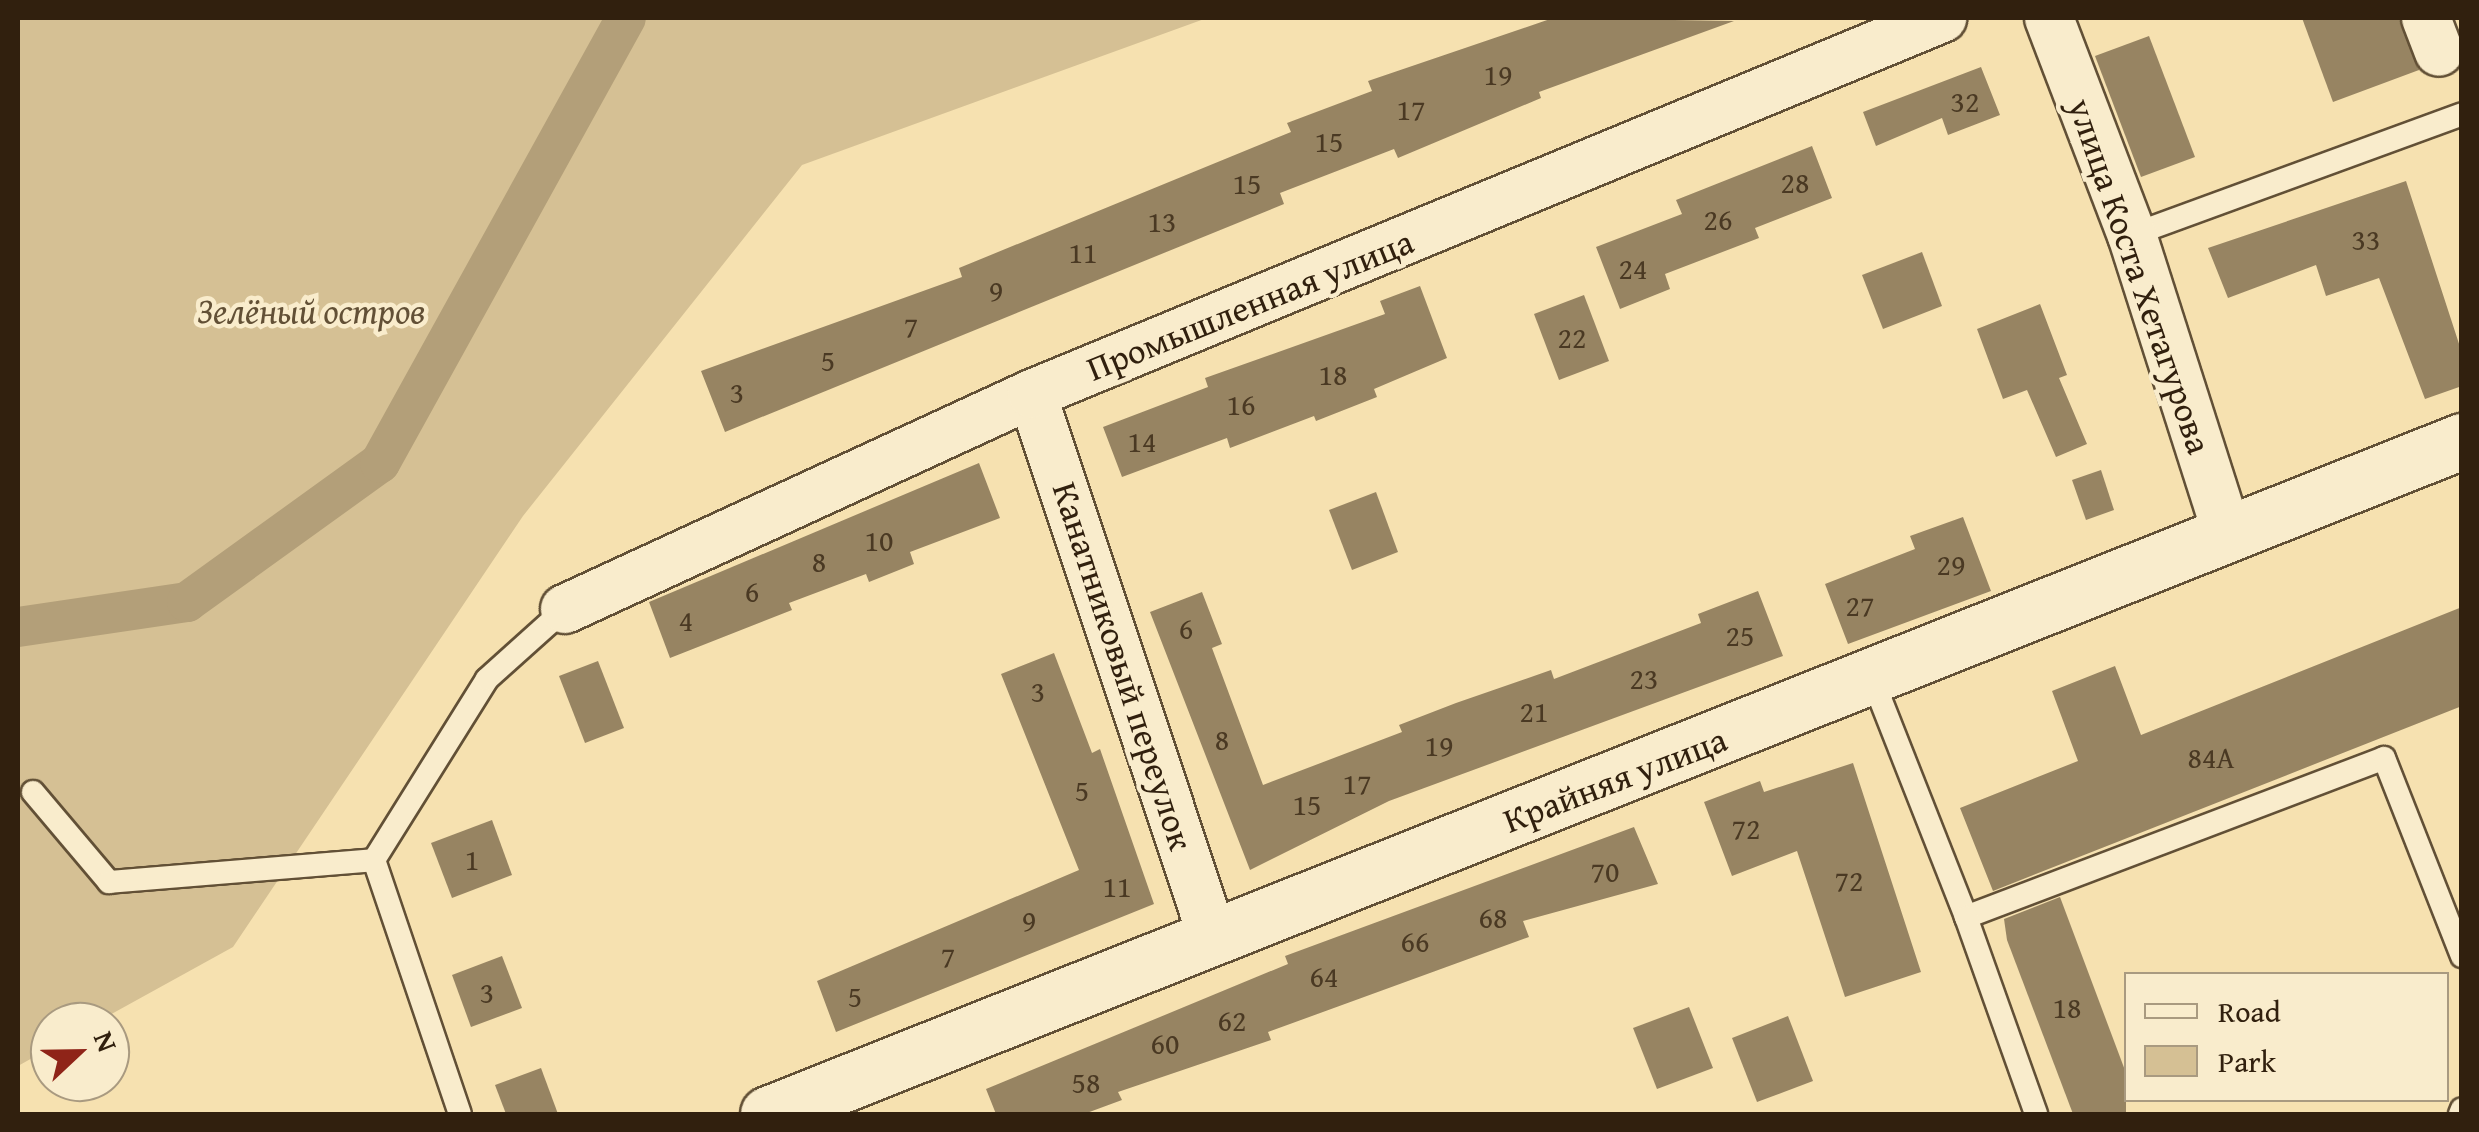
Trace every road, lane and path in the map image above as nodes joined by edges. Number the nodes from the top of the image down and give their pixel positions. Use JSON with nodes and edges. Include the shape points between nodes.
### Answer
{"nodes":[{"id":1,"x":1942,"y":18,"type":"edge"},
{"id":2,"x":2048,"y":18,"type":"edge"},
{"id":3,"x":2462,"y":114,"type":"edge"},
{"id":4,"x":2132,"y":235,"type":"junction"},
{"id":5,"x":1032,"y":394,"type":"junction"},
{"id":6,"x":2462,"y":442,"type":"edge"},
{"id":7,"x":2228,"y":535,"type":"junction"},
{"id":8,"x":565,"y":609,"type":"joint"},
{"id":9,"x":1872,"y":678,"type":"junction"},
{"id":10,"x":33,"y":792,"type":"dead end"},
{"id":11,"x":374,"y":860,"type":"junction"},
{"id":12,"x":1966,"y":917,"type":"junction"},
{"id":13,"x":1213,"y":938,"type":"junction"},
{"id":14,"x":2462,"y":956,"type":"edge"},
{"id":15,"x":460,"y":1114,"type":"edge"},
{"id":16,"x":768,"y":1114,"type":"edge"},
{"id":17,"x":2036,"y":1114,"type":"edge"}],
"edges":[{"from":1,"to":5,"type":"street","name":"Промышленная улица"},
{"from":2,"to":4,"type":"street","name":"улица Коста Хетагурова"},
{"from":3,"to":4,"type":"lane"},
{"from":4,"to":7,"type":"street","name":"улица Коста Хетагурова"},
{"from":5,"to":8,"type":"street","name":"Промышленная улица"},
{"from":5,"to":13,"type":"street","name":"Канатниковый переулок"},
{"from":6,"to":7,"type":"street","name":"Крайняя улица"},
{"from":7,"to":9,"type":"street","name":"Крайняя улица"},
{"from":8,"to":11,"type":"lane","via":[[487,679]]},
{"from":9,"to":12,"type":"lane"},
{"from":9,"to":13,"type":"street","name":"Крайняя улица"},
{"from":10,"to":11,"type":"lane","via":[[109,882]]},
{"from":11,"to":15,"type":"lane"},
{"from":12,"to":14,"type":"lane","via":[[2384,758]]},
{"from":12,"to":17,"type":"lane"},
{"from":13,"to":16,"type":"street","name":"Крайняя улица"}]}
